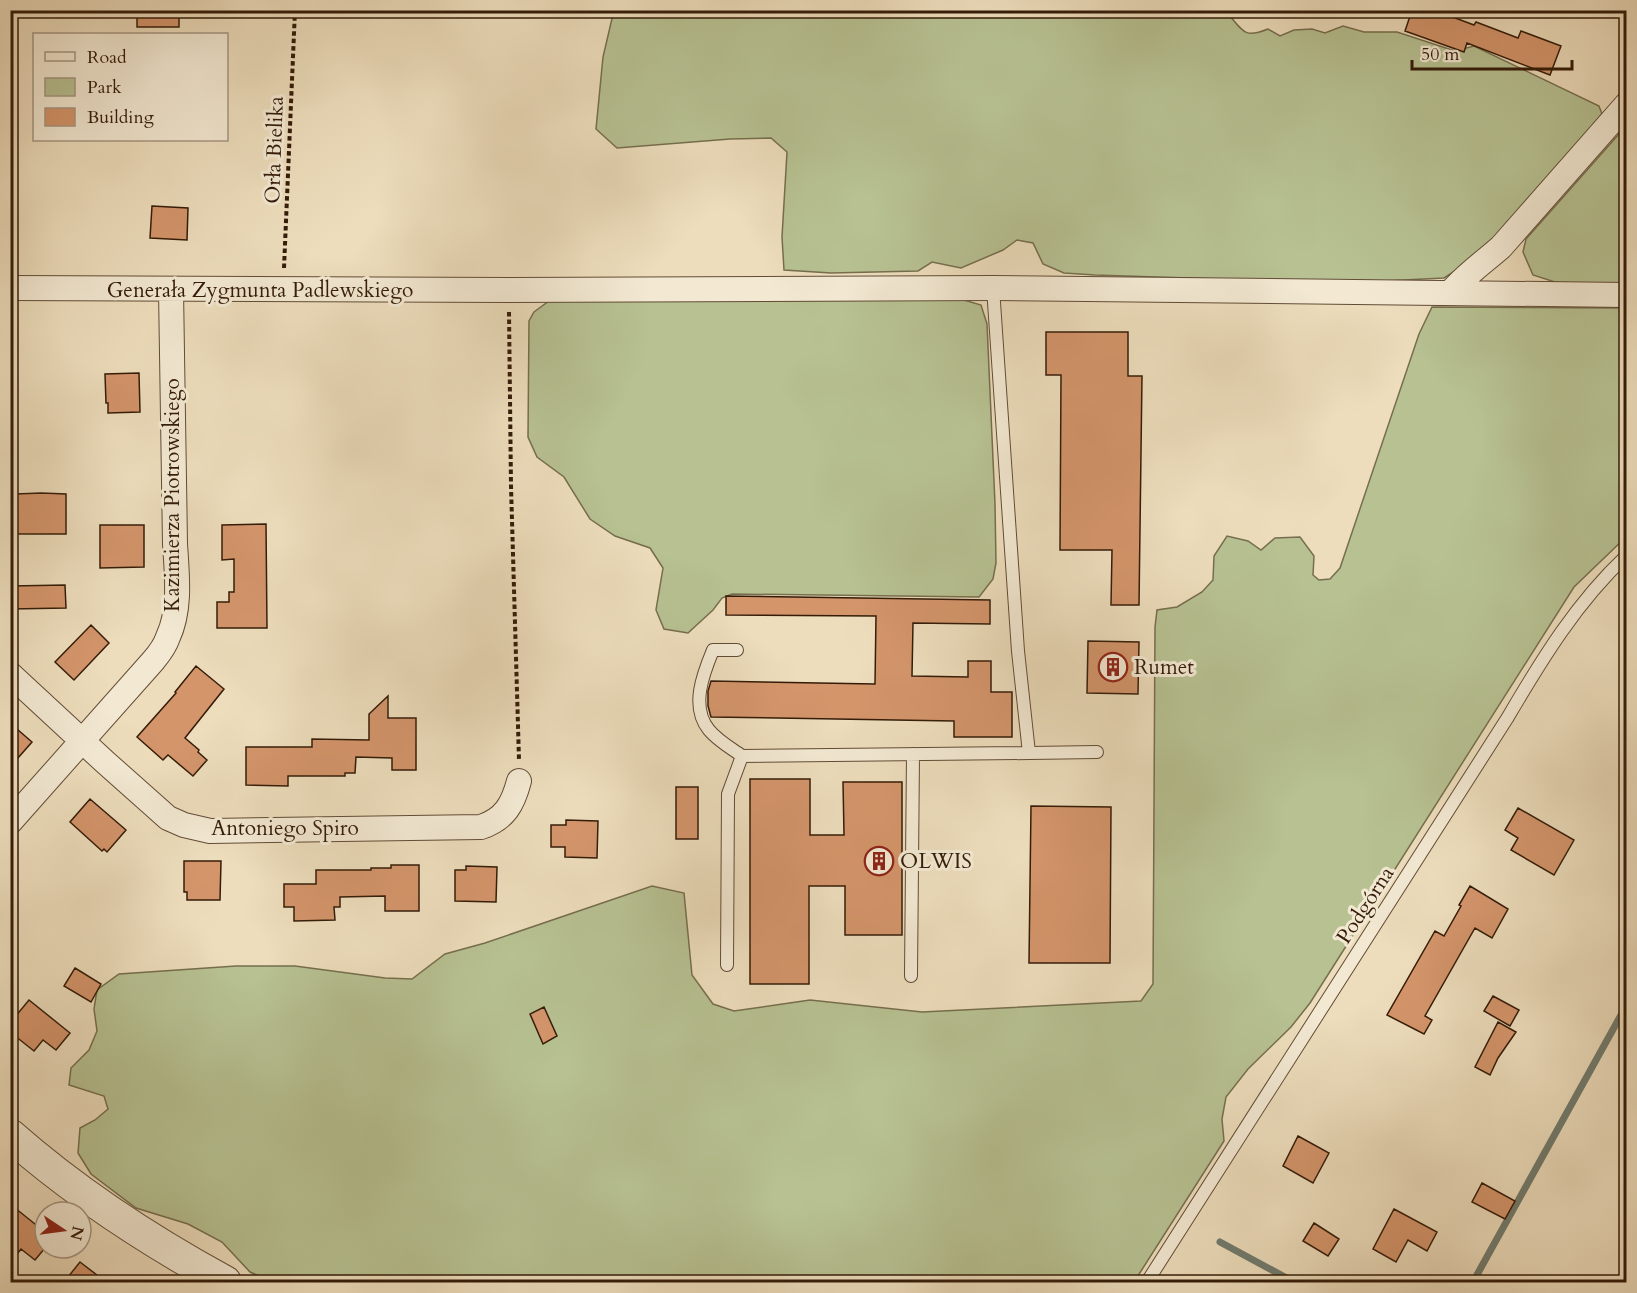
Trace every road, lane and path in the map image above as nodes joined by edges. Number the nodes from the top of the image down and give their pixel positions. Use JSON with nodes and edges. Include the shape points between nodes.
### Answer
{"nodes":[{"id":1,"x":295,"y":10,"type":"edge"},
{"id":2,"x":1623,"y":109,"type":"edge"},
{"id":3,"x":10,"y":288,"type":"edge"},
{"id":4,"x":993,"y":288,"type":"junction"},
{"id":5,"x":171,"y":290,"type":"junction"},
{"id":6,"x":283,"y":290,"type":"junction"},
{"id":7,"x":509,"y":290,"type":"junction"},
{"id":8,"x":1450,"y":293,"type":"junction"},
{"id":9,"x":1626,"y":295,"type":"edge"},
{"id":10,"x":1626,"y":556,"type":"edge"},
{"id":11,"x":737,"y":650,"type":"dead end"},
{"id":12,"x":10,"y":674,"type":"edge"},
{"id":13,"x":82,"y":741,"type":"junction"},
{"id":14,"x":1097,"y":752,"type":"dead end"},
{"id":15,"x":1029,"y":753,"type":"junction"},
{"id":16,"x":913,"y":754,"type":"junction"},
{"id":17,"x":742,"y":756,"type":"junction"},
{"id":18,"x":519,"y":781,"type":"joint"},
{"id":19,"x":10,"y":822,"type":"edge"},
{"id":20,"x":727,"y":965,"type":"dead end"},
{"id":21,"x":911,"y":976,"type":"dead end"},
{"id":22,"x":10,"y":1135,"type":"edge"},
{"id":23,"x":225,"y":1282,"type":"edge"},
{"id":24,"x":1147,"y":1282,"type":"edge"}],
"edges":[{"from":1,"to":6,"type":"path","name":"Orła Bielika"},
{"from":2,"to":8,"type":"street","via":[[1500,247]]},
{"from":3,"to":5,"type":"street","name":"Generała Zygmunta Padlewskiego"},
{"from":4,"to":7,"type":"street","name":"Generała Zygmunta Padlewskiego"},
{"from":4,"to":8,"type":"street","name":"Generała Zygmunta Padlewskiego"},
{"from":4,"to":15,"type":"lane","via":[[1018,651]]},
{"from":5,"to":6,"type":"street","name":"Generała Zygmunta Padlewskiego"},
{"from":5,"to":13,"type":"street","name":"Kazimierza Piotrowskiego","via":[[177,573],[174,621],[169,637],[153,661]]},
{"from":6,"to":7,"type":"street","name":"Generała Zygmunta Padlewskiego"},
{"from":7,"to":18,"type":"path"},
{"from":8,"to":9,"type":"street","name":"Generała Zygmunta Padlewskiego"},
{"from":10,"to":24,"type":"lane","name":"Podgórna","via":[[1579,607],[1539,663]]},
{"from":11,"to":17,"type":"lane","via":[[713,650],[702,676],[699,698],[708,730]]},
{"from":12,"to":13,"type":"street","name":"Antoniego Spiro"},
{"from":13,"to":18,"type":"street","name":"Antoniego Spiro","via":[[168,818],[210,831],[481,827],[506,812]]},
{"from":13,"to":19,"type":"street","name":"Kazimierza Piotrowskiego"},
{"from":14,"to":15,"type":"lane"},
{"from":15,"to":16,"type":"lane"},
{"from":16,"to":17,"type":"lane"},
{"from":16,"to":21,"type":"lane"},
{"from":17,"to":20,"type":"lane","via":[[728,794]]},
{"from":22,"to":23,"type":"street","via":[[108,1213]]}]}
